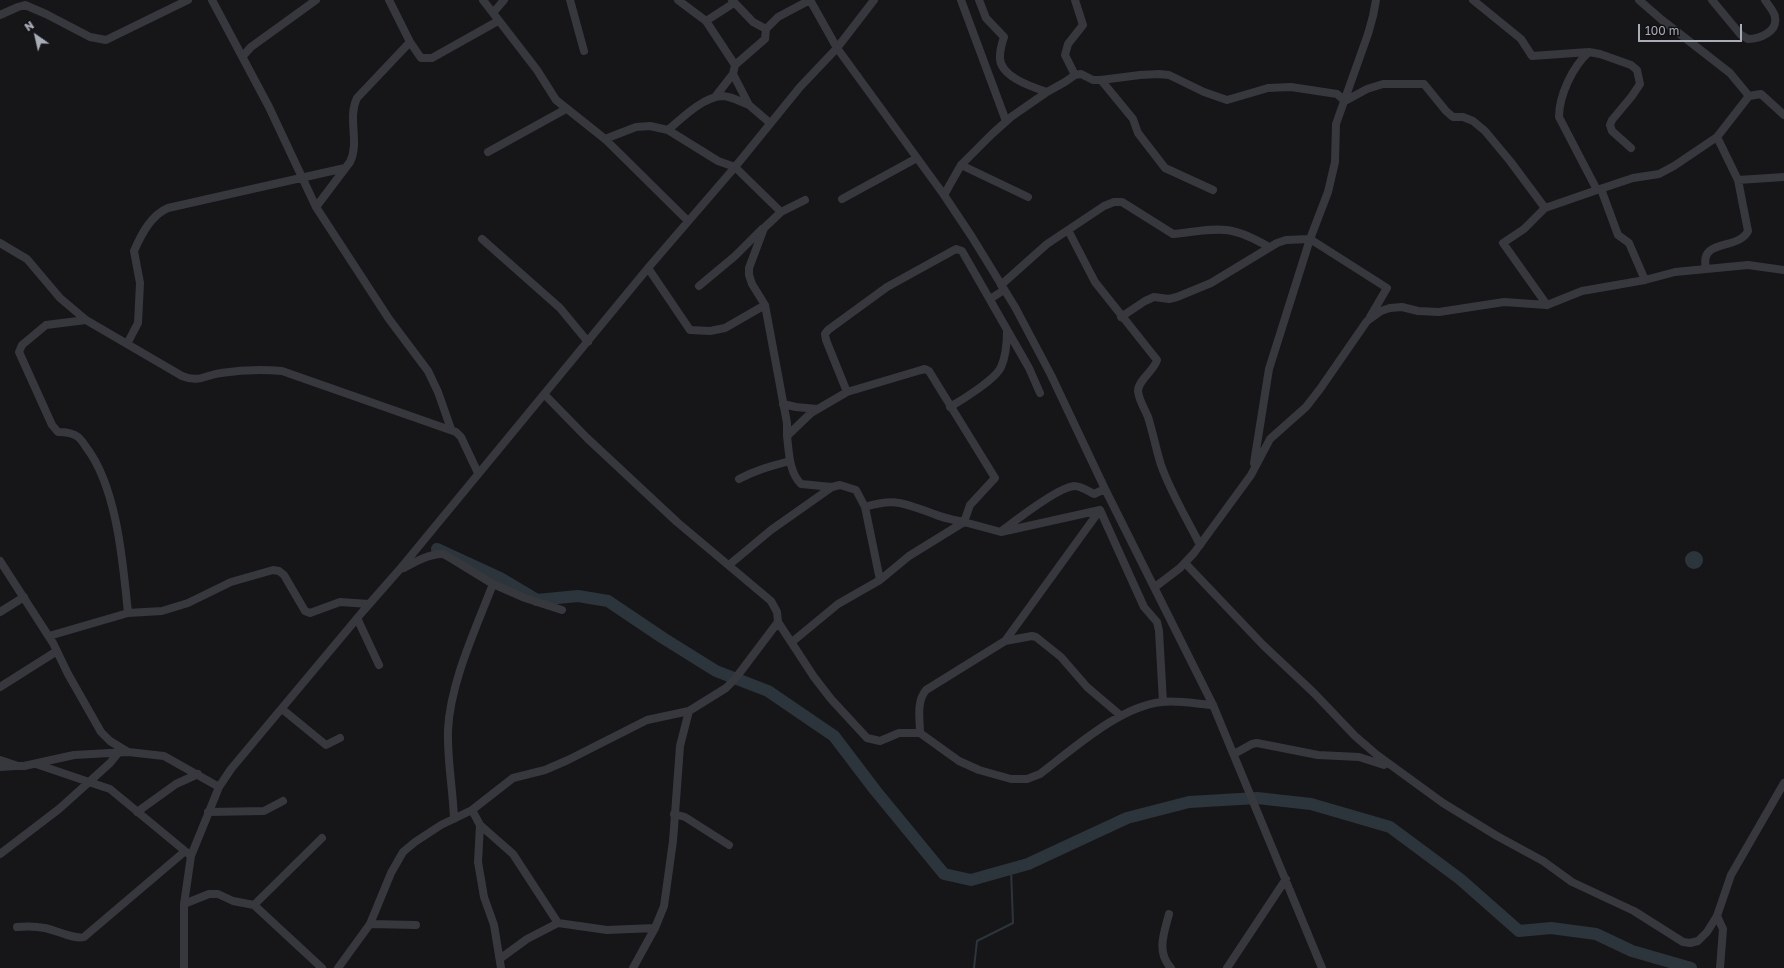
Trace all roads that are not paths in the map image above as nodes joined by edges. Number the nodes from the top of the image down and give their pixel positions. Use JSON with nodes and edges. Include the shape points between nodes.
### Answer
{"nodes":[{"id":1,"x":188,"y":0,"type":"edge"},
{"id":2,"x":212,"y":0,"type":"edge"},
{"id":3,"x":316,"y":0,"type":"edge"},
{"id":4,"x":389,"y":0,"type":"edge"},
{"id":5,"x":483,"y":0,"type":"edge"},
{"id":6,"x":504,"y":0,"type":"edge"},
{"id":7,"x":570,"y":0,"type":"edge"},
{"id":8,"x":874,"y":0,"type":"edge"},
{"id":9,"x":961,"y":0,"type":"edge"},
{"id":10,"x":979,"y":0,"type":"edge"},
{"id":11,"x":1075,"y":0,"type":"edge"},
{"id":12,"x":1376,"y":0,"type":"edge"},
{"id":13,"x":1473,"y":0,"type":"edge"},
{"id":14,"x":1639,"y":0,"type":"edge"},
{"id":15,"x":1712,"y":0,"type":"edge"},
{"id":16,"x":1765,"y":0,"type":"edge"},
{"id":17,"x":681,"y":1,"type":"edge"},
{"id":18,"x":733,"y":1,"type":"edge"},
{"id":19,"x":493,"y":13,"type":"junction"},
{"id":20,"x":0,"y":15,"type":"edge"},
{"id":21,"x":498,"y":21,"type":"junction"},
{"id":22,"x":706,"y":21,"type":"junction"},
{"id":23,"x":766,"y":29,"type":"junction"},
{"id":24,"x":410,"y":42,"type":"junction"},
{"id":25,"x":837,"y":48,"type":"junction"},
{"id":26,"x":584,"y":51,"type":"dead end"},
{"id":27,"x":1589,"y":52,"type":"junction"},
{"id":28,"x":243,"y":56,"type":"junction"},
{"id":29,"x":735,"y":65,"type":"junction"},
{"id":30,"x":733,"y":74,"type":"junction"},
{"id":31,"x":1075,"y":75,"type":"junction"},
{"id":32,"x":1101,"y":80,"type":"junction"},
{"id":33,"x":1047,"y":92,"type":"junction"},
{"id":34,"x":1749,"y":96,"type":"junction"},
{"id":35,"x":715,"y":98,"type":"junction"},
{"id":36,"x":1345,"y":101,"type":"junction"},
{"id":37,"x":749,"y":105,"type":"junction"},
{"id":38,"x":566,"y":109,"type":"junction"},
{"id":39,"x":1784,"y":115,"type":"edge"},
{"id":40,"x":1006,"y":121,"type":"junction"},
{"id":41,"x":770,"y":123,"type":"junction"},
{"id":42,"x":668,"y":130,"type":"junction"},
{"id":43,"x":1716,"y":137,"type":"junction"},
{"id":44,"x":605,"y":139,"type":"junction"},
{"id":45,"x":1631,"y":148,"type":"dead end"},
{"id":46,"x":488,"y":152,"type":"dead end"},
{"id":47,"x":917,"y":158,"type":"junction"},
{"id":48,"x":961,"y":165,"type":"junction"},
{"id":49,"x":735,"y":167,"type":"junction"},
{"id":50,"x":346,"y":168,"type":"junction"},
{"id":51,"x":1784,"y":177,"type":"edge"},
{"id":52,"x":301,"y":178,"type":"junction"},
{"id":53,"x":1738,"y":180,"type":"junction"},
{"id":54,"x":1213,"y":190,"type":"dead end"},
{"id":55,"x":1599,"y":190,"type":"junction"},
{"id":56,"x":944,"y":195,"type":"junction"},
{"id":57,"x":1028,"y":197,"type":"dead end"},
{"id":58,"x":842,"y":199,"type":"dead end"},
{"id":59,"x":805,"y":200,"type":"dead end"},
{"id":60,"x":316,"y":208,"type":"junction"},
{"id":61,"x":1545,"y":208,"type":"junction"},
{"id":62,"x":782,"y":212,"type":"junction"},
{"id":63,"x":688,"y":222,"type":"junction"},
{"id":64,"x":764,"y":228,"type":"junction"},
{"id":65,"x":1068,"y":230,"type":"junction"},
{"id":66,"x":482,"y":239,"type":"dead end"},
{"id":67,"x":1310,"y":239,"type":"junction"},
{"id":68,"x":0,"y":243,"type":"edge"},
{"id":69,"x":1269,"y":247,"type":"junction"},
{"id":70,"x":648,"y":268,"type":"junction"},
{"id":71,"x":1706,"y":268,"type":"junction"},
{"id":72,"x":1784,"y":270,"type":"edge"},
{"id":73,"x":1645,"y":280,"type":"junction"},
{"id":74,"x":699,"y":286,"type":"dead end"},
{"id":75,"x":1003,"y":287,"type":"junction"},
{"id":76,"x":990,"y":299,"type":"junction"},
{"id":77,"x":764,"y":305,"type":"junction"},
{"id":78,"x":1547,"y":305,"type":"junction"},
{"id":79,"x":1122,"y":317,"type":"junction"},
{"id":80,"x":86,"y":320,"type":"junction"},
{"id":81,"x":1367,"y":321,"type":"junction"},
{"id":82,"x":1007,"y":331,"type":"junction"},
{"id":83,"x":588,"y":342,"type":"junction"},
{"id":84,"x":127,"y":344,"type":"junction"},
{"id":85,"x":847,"y":392,"type":"junction"},
{"id":86,"x":1040,"y":393,"type":"dead end"},
{"id":87,"x":545,"y":395,"type":"junction"},
{"id":88,"x":783,"y":404,"type":"junction"},
{"id":89,"x":950,"y":407,"type":"junction"},
{"id":90,"x":817,"y":409,"type":"junction"},
{"id":91,"x":451,"y":429,"type":"junction"},
{"id":92,"x":787,"y":436,"type":"junction"},
{"id":93,"x":790,"y":461,"type":"junction"},
{"id":94,"x":478,"y":473,"type":"junction"},
{"id":95,"x":1251,"y":476,"type":"junction"},
{"id":96,"x":739,"y":479,"type":"dead end"},
{"id":97,"x":832,"y":487,"type":"junction"},
{"id":98,"x":1105,"y":489,"type":"junction"},
{"id":99,"x":865,"y":507,"type":"junction"},
{"id":100,"x":1100,"y":510,"type":"junction"},
{"id":101,"x":964,"y":522,"type":"junction"},
{"id":102,"x":1001,"y":532,"type":"junction"},
{"id":103,"x":1200,"y":545,"type":"junction"},
{"id":104,"x":0,"y":561,"type":"edge"},
{"id":105,"x":1185,"y":563,"type":"junction"},
{"id":106,"x":729,"y":565,"type":"junction"},
{"id":107,"x":400,"y":569,"type":"junction"},
{"id":108,"x":880,"y":580,"type":"junction"},
{"id":109,"x":493,"y":584,"type":"junction"},
{"id":110,"x":1155,"y":587,"type":"junction"},
{"id":111,"x":24,"y":596,"type":"junction"},
{"id":112,"x":369,"y":604,"type":"junction"},
{"id":113,"x":562,"y":610,"type":"dead end"},
{"id":114,"x":0,"y":612,"type":"edge"},
{"id":115,"x":128,"y":613,"type":"junction"},
{"id":116,"x":357,"y":618,"type":"junction"},
{"id":117,"x":778,"y":622,"type":"junction"},
{"id":118,"x":49,"y":636,"type":"junction"},
{"id":119,"x":1005,"y":641,"type":"junction"},
{"id":120,"x":792,"y":642,"type":"junction"},
{"id":121,"x":57,"y":651,"type":"junction"},
{"id":122,"x":379,"y":665,"type":"dead end"},
{"id":123,"x":0,"y":687,"type":"edge"},
{"id":124,"x":1163,"y":702,"type":"junction"},
{"id":125,"x":1213,"y":705,"type":"junction"},
{"id":126,"x":282,"y":709,"type":"junction"},
{"id":127,"x":689,"y":711,"type":"junction"},
{"id":128,"x":1120,"y":715,"type":"junction"},
{"id":129,"x":920,"y":733,"type":"junction"},
{"id":130,"x":340,"y":738,"type":"dead end"},
{"id":131,"x":119,"y":752,"type":"junction"},
{"id":132,"x":128,"y":752,"type":"junction"},
{"id":133,"x":1234,"y":754,"type":"junction"},
{"id":134,"x":0,"y":760,"type":"edge"},
{"id":135,"x":36,"y":764,"type":"junction"},
{"id":136,"x":18,"y":766,"type":"junction"},
{"id":137,"x":0,"y":767,"type":"edge"},
{"id":138,"x":1403,"y":773,"type":"junction"},
{"id":139,"x":198,"y":774,"type":"junction"},
{"id":140,"x":89,"y":782,"type":"junction"},
{"id":141,"x":1784,"y":783,"type":"edge"},
{"id":142,"x":219,"y":787,"type":"junction"},
{"id":143,"x":1781,"y":795,"type":"edge"},
{"id":144,"x":283,"y":800,"type":"dead end"},
{"id":145,"x":472,"y":810,"type":"junction"},
{"id":146,"x":137,"y":812,"type":"junction"},
{"id":147,"x":208,"y":812,"type":"junction"},
{"id":148,"x":674,"y":814,"type":"junction"},
{"id":149,"x":454,"y":819,"type":"junction"},
{"id":150,"x":480,"y":825,"type":"junction"},
{"id":151,"x":322,"y":838,"type":"dead end"},
{"id":152,"x":729,"y":845,"type":"dead end"},
{"id":153,"x":0,"y":854,"type":"edge"},
{"id":154,"x":188,"y":854,"type":"junction"},
{"id":155,"x":1286,"y":879,"type":"junction"},
{"id":156,"x":184,"y":904,"type":"junction"},
{"id":157,"x":254,"y":905,"type":"junction"},
{"id":158,"x":1169,"y":914,"type":"dead end"},
{"id":159,"x":1717,"y":916,"type":"junction"},
{"id":160,"x":558,"y":923,"type":"junction"},
{"id":161,"x":370,"y":924,"type":"junction"},
{"id":162,"x":416,"y":924,"type":"dead end"},
{"id":163,"x":17,"y":927,"type":"dead end"},
{"id":164,"x":655,"y":928,"type":"junction"},
{"id":165,"x":501,"y":958,"type":"junction"},
{"id":166,"x":184,"y":968,"type":"edge"},
{"id":167,"x":322,"y":968,"type":"edge"},
{"id":168,"x":338,"y":968,"type":"edge"},
{"id":169,"x":501,"y":968,"type":"edge"},
{"id":170,"x":633,"y":968,"type":"edge"},
{"id":171,"x":1171,"y":968,"type":"edge"},
{"id":172,"x":1227,"y":968,"type":"edge"},
{"id":173,"x":1322,"y":968,"type":"edge"},
{"id":174,"x":1720,"y":968,"type":"edge"}],
"edges":[{"from":1,"to":20,"type":"street","via":[[106,40],[90,37],[25,6]]},
{"from":2,"to":28,"type":"street"},
{"from":3,"to":28,"type":"street","via":[[251,47]]},
{"from":4,"to":24,"type":"street"},
{"from":5,"to":19,"type":"street"},
{"from":6,"to":19,"type":"street"},
{"from":7,"to":26,"type":"street"},
{"from":8,"to":25,"type":"street"},
{"from":9,"to":40,"type":"street"},
{"from":10,"to":33,"type":"street","via":[[986,18],[1004,37],[999,57],[1002,67],[1026,85]]},
{"from":11,"to":31,"type":"street","via":[[1083,25],[1068,44],[1065,55]]},
{"from":12,"to":36,"type":"street","via":[[1368,34]]},
{"from":13,"to":27,"type":"street","via":[[1521,39],[1532,56]]},
{"from":14,"to":34,"type":"street","via":[[1730,73]]},
{"from":15,"to":16,"type":"street","via":[[1741,35],[1748,39],[1761,37],[1774,26],[1775,16]]},
{"from":17,"to":22,"type":"street"},
{"from":18,"to":22,"type":"street"},
{"from":18,"to":23,"type":"street","via":[[760,28]]},
{"from":19,"to":21,"type":"street"},
{"from":21,"to":24,"type":"street","via":[[432,58],[421,58]]},
{"from":21,"to":38,"type":"street","via":[[537,70],[556,100]]},
{"from":22,"to":29,"type":"street"},
{"from":23,"to":25,"type":"street","via":[[778,17],[810,0]]},
{"from":23,"to":29,"type":"street","via":[[765,39]]},
{"from":24,"to":50,"type":"street","via":[[357,98],[352,118],[353,156]]},
{"from":25,"to":41,"type":"street"},
{"from":25,"to":47,"type":"street"},
{"from":27,"to":45,"type":"street","via":[[1631,65],[1637,70],[1640,84],[1610,126]]},
{"from":27,"to":55,"type":"street","via":[[1572,72],[1559,117]]},
{"from":28,"to":52,"type":"street"},
{"from":29,"to":30,"type":"street"},
{"from":30,"to":35,"type":"street"},
{"from":30,"to":37,"type":"street"},
{"from":31,"to":32,"type":"street","via":[[1082,74],[1093,80]]},
{"from":31,"to":33,"type":"street"},
{"from":32,"to":36,"type":"street","via":[[1159,74],[1227,100],[1268,88],[1291,86],[1337,94]]},
{"from":32,"to":54,"type":"street","via":[[1133,119],[1138,133],[1165,168]]},
{"from":33,"to":40,"type":"street"},
{"from":34,"to":39,"type":"street","via":[[1761,94]]},
{"from":34,"to":43,"type":"street"},
{"from":35,"to":37,"type":"street","via":[[724,96]]},
{"from":35,"to":42,"type":"street","via":[[695,106]]},
{"from":36,"to":61,"type":"street","via":[[1383,84],[1424,84],[1453,117],[1473,121],[1485,131]]},
{"from":36,"to":67,"type":"street","via":[[1336,124],[1335,162],[1328,192]]},
{"from":37,"to":41,"type":"street"},
{"from":38,"to":44,"type":"street"},
{"from":38,"to":46,"type":"street"},
{"from":40,"to":48,"type":"street"},
{"from":41,"to":49,"type":"street"},
{"from":42,"to":44,"type":"street","via":[[650,126],[636,127]]},
{"from":42,"to":49,"type":"street","via":[[718,161]]},
{"from":43,"to":53,"type":"street"},
{"from":43,"to":55,"type":"street","via":[[1664,172],[1633,178]]},
{"from":44,"to":63,"type":"street"},
{"from":47,"to":56,"type":"street"},
{"from":47,"to":58,"type":"street"},
{"from":48,"to":56,"type":"street"},
{"from":48,"to":57,"type":"street"},
{"from":49,"to":62,"type":"street"},
{"from":49,"to":63,"type":"street"},
{"from":50,"to":52,"type":"street"},
{"from":50,"to":60,"type":"street"},
{"from":51,"to":53,"type":"street"},
{"from":52,"to":60,"type":"street"},
{"from":52,"to":84,"type":"street","via":[[159,212],[152,219],[134,251],[140,283],[138,323]]},
{"from":53,"to":71,"type":"street","via":[[1748,231],[1741,239],[1712,249],[1706,254]]},
{"from":55,"to":61,"type":"street"},
{"from":55,"to":73,"type":"street","via":[[1618,235],[1629,243]]},
{"from":56,"to":75,"type":"street"},
{"from":59,"to":62,"type":"street"},
{"from":60,"to":91,"type":"street","via":[[385,314],[428,371]]},
{"from":61,"to":78,"type":"street","via":[[1524,229],[1503,244]]},
{"from":62,"to":64,"type":"street"},
{"from":63,"to":70,"type":"street"},
{"from":64,"to":74,"type":"street","via":[[736,256]]},
{"from":64,"to":77,"type":"street","via":[[749,268],[749,275]]},
{"from":65,"to":69,"type":"street","via":[[1104,206],[1122,202],[1173,234],[1221,228],[1233,230]]},
{"from":65,"to":75,"type":"street","via":[[1047,244]]},
{"from":65,"to":79,"type":"street","via":[[1095,282]]},
{"from":66,"to":83,"type":"street","via":[[560,308]]},
{"from":67,"to":69,"type":"street","via":[[1286,240]]},
{"from":67,"to":81,"type":"street","via":[[1387,288]]},
{"from":67,"to":95,"type":"street","via":[[1269,369]]},
{"from":68,"to":80,"type":"street","via":[[27,259],[60,298]]},
{"from":69,"to":79,"type":"street","via":[[1211,283],[1169,299],[1154,297]]},
{"from":70,"to":77,"type":"street","via":[[690,330],[710,331],[726,328]]},
{"from":70,"to":83,"type":"street"},
{"from":71,"to":72,"type":"street","via":[[1754,265]]},
{"from":71,"to":73,"type":"street","via":[[1675,272]]},
{"from":73,"to":78,"type":"street","via":[[1582,291]]},
{"from":75,"to":76,"type":"street"},
{"from":75,"to":98,"type":"street","via":[[1051,374]]},
{"from":76,"to":82,"type":"street"},
{"from":76,"to":85,"type":"street","via":[[959,249],[887,287],[826,334],[826,340]]},
{"from":77,"to":88,"type":"street"},
{"from":78,"to":81,"type":"street","via":[[1504,302],[1434,312],[1402,307],[1390,308]]},
{"from":79,"to":103,"type":"street","via":[[1157,360],[1140,384],[1140,399],[1148,417],[1161,466]]},
{"from":80,"to":84,"type":"street"},
{"from":80,"to":115,"type":"street","via":[[46,325],[22,345],[19,352],[52,425],[58,432],[79,437],[104,479],[123,561]]},
{"from":81,"to":95,"type":"street","via":[[1313,398],[1270,439]]},
{"from":82,"to":86,"type":"street","via":[[1029,368]]},
{"from":82,"to":89,"type":"street","via":[[1001,369],[976,392]]},
{"from":83,"to":87,"type":"street"},
{"from":84,"to":91,"type":"street","via":[[190,379],[222,373],[282,371]]},
{"from":85,"to":89,"type":"street","via":[[925,369],[929,371]]},
{"from":85,"to":90,"type":"street"},
{"from":87,"to":94,"type":"street"},
{"from":87,"to":106,"type":"street","via":[[672,517]]},
{"from":88,"to":90,"type":"street"},
{"from":88,"to":92,"type":"street"},
{"from":89,"to":101,"type":"street","via":[[995,478],[970,505]]},
{"from":90,"to":92,"type":"street"},
{"from":91,"to":94,"type":"street","via":[[462,437]]},
{"from":92,"to":93,"type":"street"},
{"from":93,"to":96,"type":"street","via":[[761,468]]},
{"from":93,"to":97,"type":"street","via":[[801,484]]},
{"from":94,"to":107,"type":"street"},
{"from":95,"to":103,"type":"street"},
{"from":97,"to":99,"type":"street","via":[[840,485],[856,490]]},
{"from":97,"to":106,"type":"street","via":[[771,530]]},
{"from":98,"to":102,"type":"street","via":[[1094,494],[1078,486],[1068,488],[1041,503]]},
{"from":98,"to":110,"type":"street"},
{"from":99,"to":101,"type":"street","via":[[882,501],[901,503]]},
{"from":99,"to":108,"type":"street"},
{"from":100,"to":102,"type":"street"},
{"from":100,"to":119,"type":"street"},
{"from":100,"to":124,"type":"street","via":[[1144,607],[1157,622]]},
{"from":101,"to":102,"type":"street"},
{"from":101,"to":108,"type":"street","via":[[909,556]]},
{"from":103,"to":105,"type":"street"},
{"from":104,"to":111,"type":"street"},
{"from":105,"to":110,"type":"street"},
{"from":105,"to":138,"type":"street","via":[[1355,736]]},
{"from":106,"to":117,"type":"street","via":[[771,601],[777,612]]},
{"from":107,"to":109,"type":"street","via":[[438,553],[444,554]]},
{"from":107,"to":112,"type":"street"},
{"from":108,"to":120,"type":"street","via":[[838,604]]},
{"from":109,"to":113,"type":"street"},
{"from":109,"to":149,"type":"street","via":[[468,648],[454,694],[448,729]]},
{"from":110,"to":125,"type":"street"},
{"from":111,"to":114,"type":"street"},
{"from":111,"to":118,"type":"street"},
{"from":112,"to":115,"type":"street","via":[[340,602],[310,613],[305,611],[284,575],[273,570],[231,582],[188,603],[162,611]]},
{"from":112,"to":116,"type":"street"},
{"from":115,"to":118,"type":"street"},
{"from":116,"to":122,"type":"street"},
{"from":116,"to":126,"type":"street"},
{"from":117,"to":120,"type":"street"},
{"from":117,"to":127,"type":"street","via":[[735,679],[726,688]]},
{"from":118,"to":121,"type":"street"},
{"from":119,"to":128,"type":"street","via":[[1036,637]]},
{"from":119,"to":129,"type":"street","via":[[926,690],[920,701]]},
{"from":120,"to":129,"type":"street","via":[[831,699],[867,738],[880,741],[899,733]]},
{"from":121,"to":123,"type":"street"},
{"from":121,"to":132,"type":"street","via":[[101,732]]},
{"from":124,"to":125,"type":"street"},
{"from":124,"to":128,"type":"street","via":[[1145,705]]},
{"from":125,"to":133,"type":"street"},
{"from":126,"to":130,"type":"street","via":[[321,743],[326,745]]},
{"from":126,"to":142,"type":"street"},
{"from":127,"to":145,"type":"street","via":[[647,720],[545,770],[513,778]]},
{"from":127,"to":148,"type":"street","via":[[680,746]]},
{"from":128,"to":129,"type":"street","via":[[1040,774],[1027,779],[1011,779],[979,770],[959,761]]},
{"from":131,"to":132,"type":"street"},
{"from":131,"to":135,"type":"street","via":[[53,758]]},
{"from":131,"to":140,"type":"street"},
{"from":132,"to":139,"type":"street","via":[[164,756]]},
{"from":133,"to":138,"type":"street","via":[[1257,743],[1310,753],[1368,759]]},
{"from":133,"to":155,"type":"street"},
{"from":134,"to":136,"type":"street"},
{"from":135,"to":136,"type":"street"},
{"from":135,"to":140,"type":"street"},
{"from":136,"to":137,"type":"street"},
{"from":138,"to":159,"type":"street","via":[[1443,803],[1542,860],[1572,882],[1634,911],[1683,942],[1690,943],[1702,938]]},
{"from":139,"to":142,"type":"street"},
{"from":139,"to":146,"type":"street","via":[[176,784]]},
{"from":140,"to":146,"type":"street","via":[[110,789]]},
{"from":140,"to":153,"type":"street"},
{"from":141,"to":143,"type":"street"},
{"from":142,"to":147,"type":"street"},
{"from":143,"to":159,"type":"street","via":[[1730,875]]},
{"from":144,"to":147,"type":"street","via":[[264,811]]},
{"from":145,"to":149,"type":"street"},
{"from":145,"to":150,"type":"street"},
{"from":146,"to":154,"type":"street"},
{"from":147,"to":154,"type":"street"},
{"from":148,"to":152,"type":"street","via":[[685,817]]},
{"from":148,"to":164,"type":"street","via":[[664,906]]},
{"from":149,"to":161,"type":"street","via":[[403,852],[391,873]]},
{"from":150,"to":160,"type":"street","via":[[513,854]]},
{"from":150,"to":165,"type":"street","via":[[478,862],[484,897]]},
{"from":151,"to":157,"type":"street"},
{"from":154,"to":156,"type":"street"},
{"from":154,"to":163,"type":"street","via":[[84,937],[77,938],[57,930],[32,926]]},
{"from":155,"to":172,"type":"street"},
{"from":155,"to":173,"type":"street"},
{"from":156,"to":157,"type":"street","via":[[209,894],[218,894],[233,901]]},
{"from":156,"to":166,"type":"street"},
{"from":157,"to":167,"type":"street"},
{"from":158,"to":171,"type":"street","via":[[1161,946]]},
{"from":159,"to":174,"type":"street","via":[[1723,929]]},
{"from":160,"to":164,"type":"street","via":[[607,930]]},
{"from":160,"to":165,"type":"street","via":[[527,939]]},
{"from":161,"to":162,"type":"street"},
{"from":161,"to":168,"type":"street"},
{"from":164,"to":170,"type":"street"},
{"from":165,"to":169,"type":"street"}]}
